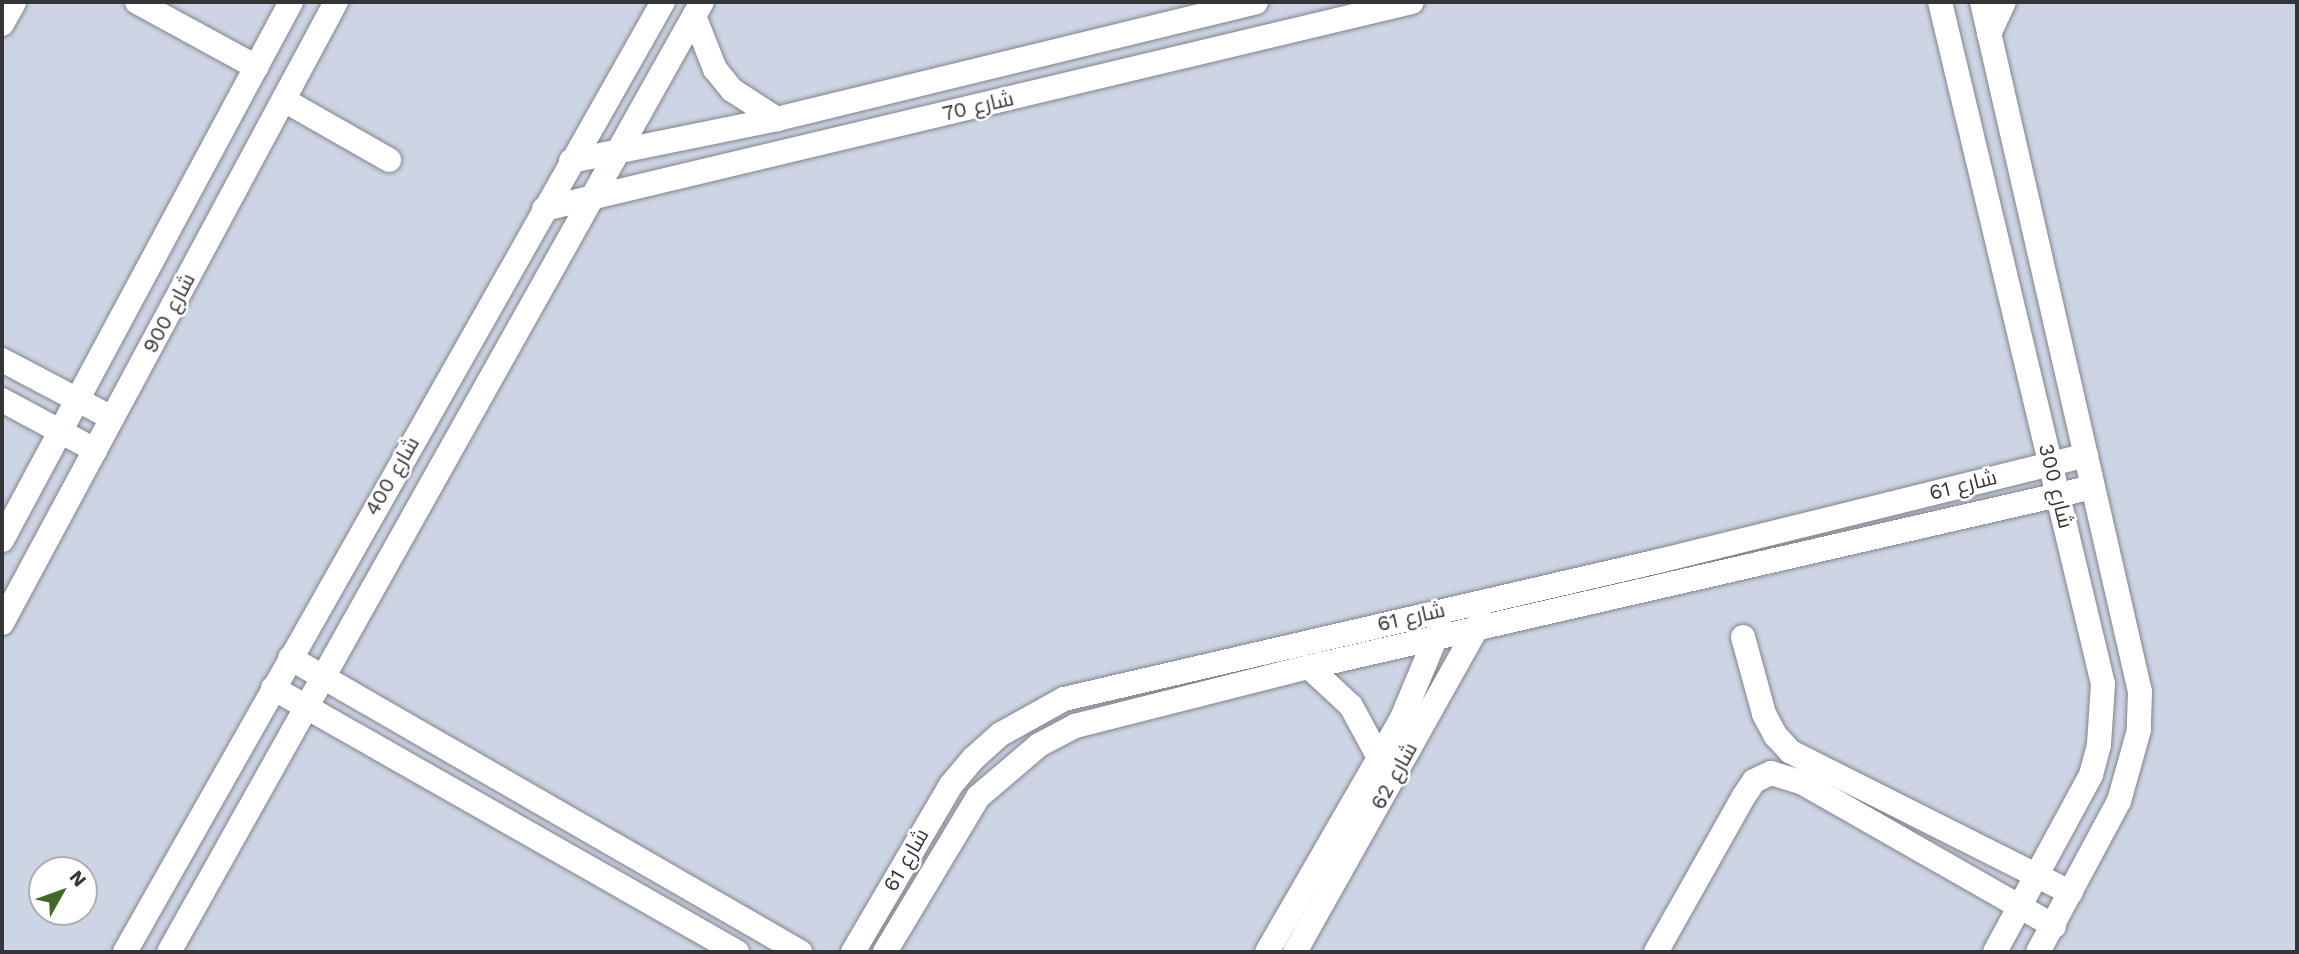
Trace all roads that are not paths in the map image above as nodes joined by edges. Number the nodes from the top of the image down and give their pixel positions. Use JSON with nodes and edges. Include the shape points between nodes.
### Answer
{"nodes":[{"id":1,"x":14,"y":2,"type":"edge"},
{"id":2,"x":137,"y":2,"type":"edge"},
{"id":3,"x":291,"y":2,"type":"edge"},
{"id":4,"x":336,"y":2,"type":"edge"},
{"id":5,"x":663,"y":2,"type":"edge"},
{"id":6,"x":1412,"y":2,"type":"edge"},
{"id":7,"x":1940,"y":2,"type":"edge"},
{"id":8,"x":1982,"y":2,"type":"edge"},
{"id":9,"x":2004,"y":2,"type":"edge"},
{"id":10,"x":1248,"y":3,"type":"edge"},
{"id":11,"x":698,"y":9,"type":"edge"},
{"id":12,"x":2,"y":24,"type":"edge"},
{"id":13,"x":1989,"y":34,"type":"junction"},
{"id":14,"x":256,"y":67,"type":"junction"},
{"id":15,"x":284,"y":100,"type":"junction"},
{"id":16,"x":777,"y":119,"type":"junction"},
{"id":17,"x":215,"y":144,"type":"junction"},
{"id":18,"x":616,"y":153,"type":"junction"},
{"id":19,"x":389,"y":160,"type":"dead end"},
{"id":20,"x":571,"y":161,"type":"junction"},
{"id":21,"x":250,"y":162,"type":"junction"},
{"id":22,"x":2026,"y":192,"type":"junction"},
{"id":23,"x":595,"y":198,"type":"junction"},
{"id":24,"x":1987,"y":199,"type":"junction"},
{"id":25,"x":544,"y":209,"type":"junction"},
{"id":26,"x":2,"y":360,"type":"edge"},
{"id":27,"x":2,"y":400,"type":"edge"},
{"id":28,"x":77,"y":400,"type":"junction"},
{"id":29,"x":112,"y":418,"type":"junction"},
{"id":30,"x":60,"y":432,"type":"junction"},
{"id":31,"x":95,"y":450,"type":"junction"},
{"id":32,"x":2087,"y":455,"type":"junction"},
{"id":33,"x":2050,"y":464,"type":"junction"},
{"id":34,"x":2094,"y":487,"type":"junction"},
{"id":35,"x":2057,"y":495,"type":"junction"},
{"id":36,"x":2,"y":540,"type":"edge"},
{"id":37,"x":1490,"y":599,"type":"junction"},
{"id":38,"x":1445,"y":610,"type":"junction"},
{"id":39,"x":2,"y":623,"type":"edge"},
{"id":40,"x":1476,"y":629,"type":"junction"},
{"id":41,"x":1742,"y":637,"type":"dead end"},
{"id":42,"x":1438,"y":638,"type":"junction"},
{"id":43,"x":290,"y":658,"type":"junction"},
{"id":44,"x":1309,"y":667,"type":"junction"},
{"id":45,"x":1173,"y":672,"type":"junction"},
{"id":46,"x":323,"y":677,"type":"junction"},
{"id":47,"x":1147,"y":678,"type":"junction"},
{"id":48,"x":272,"y":688,"type":"junction"},
{"id":49,"x":1180,"y":699,"type":"junction"},
{"id":50,"x":1154,"y":705,"type":"junction"},
{"id":51,"x":306,"y":707,"type":"junction"},
{"id":52,"x":1378,"y":756,"type":"junction"},
{"id":53,"x":661,"y":874,"type":"junction"},
{"id":54,"x":2039,"y":876,"type":"junction"},
{"id":55,"x":2071,"y":893,"type":"junction"},
{"id":56,"x":706,"y":899,"type":"junction"},
{"id":57,"x":647,"y":901,"type":"junction"},
{"id":58,"x":2021,"y":908,"type":"junction"},
{"id":59,"x":692,"y":926,"type":"junction"},
{"id":60,"x":2054,"y":926,"type":"junction"},
{"id":61,"x":125,"y":952,"type":"edge"},
{"id":62,"x":169,"y":952,"type":"edge"},
{"id":63,"x":737,"y":952,"type":"edge"},
{"id":64,"x":800,"y":952,"type":"edge"},
{"id":65,"x":853,"y":952,"type":"edge"},
{"id":66,"x":885,"y":952,"type":"edge"},
{"id":67,"x":1267,"y":952,"type":"edge"},
{"id":68,"x":1295,"y":952,"type":"edge"},
{"id":69,"x":1656,"y":952,"type":"edge"},
{"id":70,"x":1995,"y":952,"type":"edge"},
{"id":71,"x":2038,"y":952,"type":"edge"}],
"edges":[{"from":1,"to":12,"type":"street"},
{"from":2,"to":14,"type":"street"},
{"from":3,"to":14,"type":"street","name":"شارع 900"},
{"from":4,"to":15,"type":"street","name":"شارع 900"},
{"from":5,"to":20,"type":"street","name":"شارع 400"},
{"from":6,"to":23,"type":"street","name":"شارع 70"},
{"from":7,"to":24,"type":"street","name":"شارع 300"},
{"from":8,"to":13,"type":"street","name":"شارع 300"},
{"from":9,"to":13,"type":"street"},
{"from":10,"to":16,"type":"street","name":"شارع 70"},
{"from":11,"to":16,"type":"street","via":[[715,69],[732,90]]},
{"from":11,"to":18,"type":"street","name":"شارع 400"},
{"from":13,"to":22,"type":"street","name":"شارع 300"},
{"from":14,"to":17,"type":"street","name":"شارع 900"},
{"from":15,"to":19,"type":"street"},
{"from":15,"to":21,"type":"street","name":"شارع 900"},
{"from":16,"to":18,"type":"street","name":"شارع 70"},
{"from":17,"to":21,"type":"street"},
{"from":17,"to":28,"type":"street","name":"شارع 900"},
{"from":18,"to":20,"type":"street","name":"شارع 70"},
{"from":18,"to":23,"type":"street","name":"شارع 400"},
{"from":20,"to":25,"type":"street","name":"شارع 400"},
{"from":21,"to":29,"type":"street","name":"شارع 900"},
{"from":22,"to":24,"type":"street"},
{"from":22,"to":32,"type":"street","name":"شارع 300"},
{"from":23,"to":25,"type":"street","name":"شارع 70"},
{"from":23,"to":46,"type":"street","name":"شارع 400"},
{"from":24,"to":33,"type":"street","name":"شارع 300"},
{"from":25,"to":43,"type":"street","name":"شارع 400"},
{"from":26,"to":28,"type":"street"},
{"from":27,"to":30,"type":"street"},
{"from":28,"to":29,"type":"street"},
{"from":28,"to":30,"type":"street","name":"شارع 900"},
{"from":29,"to":31,"type":"street","name":"شارع 900"},
{"from":30,"to":31,"type":"street"},
{"from":30,"to":36,"type":"street","name":"شارع 900"},
{"from":31,"to":39,"type":"street","name":"شارع 900"},
{"from":32,"to":33,"type":"street","name":"شارع 61"},
{"from":32,"to":34,"type":"street","name":"شارع 300"},
{"from":33,"to":35,"type":"street","name":"شارع 300"},
{"from":33,"to":37,"type":"street","name":"شارع 61"},
{"from":34,"to":35,"type":"street","name":"شارع 61"},
{"from":34,"to":55,"type":"street","name":"شارع 300","via":[[2134,658],[2140,692],[2139,730],[2119,801]]},
{"from":35,"to":40,"type":"street","name":"شارع 61"},
{"from":35,"to":54,"type":"street","name":"شارع 300","via":[[2098,653],[2103,715],[2091,775]]},
{"from":37,"to":38,"type":"street","name":"شارع 61"},
{"from":37,"to":40,"type":"street","name":"شارع 62"},
{"from":38,"to":42,"type":"street","name":"شارع 62"},
{"from":38,"to":45,"type":"street","name":"شارع 61"},
{"from":40,"to":42,"type":"street","name":"شارع 61"},
{"from":40,"to":68,"type":"street","name":"شارع 62"},
{"from":41,"to":54,"type":"street","via":[[1763,714],[1791,752]]},
{"from":42,"to":44,"type":"street","name":"شارع 61"},
{"from":42,"to":52,"type":"street","name":"شارع 62","via":[[1402,718]]},
{"from":43,"to":46,"type":"street"},
{"from":43,"to":48,"type":"street","name":"شارع 400"},
{"from":44,"to":49,"type":"street","name":"شارع 61"},
{"from":44,"to":52,"type":"street","via":[[1351,706]]},
{"from":45,"to":47,"type":"street","name":"شارع 61"},
{"from":45,"to":49,"type":"street"},
{"from":46,"to":51,"type":"street","name":"شارع 400"},
{"from":46,"to":53,"type":"street"},
{"from":47,"to":50,"type":"street"},
{"from":47,"to":65,"type":"street","name":"شارع 61","via":[[1064,699],[1031,714],[974,758],[951,785]]},
{"from":48,"to":51,"type":"street"},
{"from":48,"to":61,"type":"street","name":"شارع 400"},
{"from":49,"to":50,"type":"street","name":"شارع 61"},
{"from":50,"to":66,"type":"street","name":"شارع 61","via":[[1075,726],[1006,769],[955,831]]},
{"from":51,"to":57,"type":"street"},
{"from":51,"to":62,"type":"street","name":"شارع 400"},
{"from":52,"to":67,"type":"street","name":"شارع 62"},
{"from":53,"to":56,"type":"street"},
{"from":53,"to":57,"type":"street"},
{"from":54,"to":55,"type":"street"},
{"from":54,"to":58,"type":"street","name":"شارع 300"},
{"from":55,"to":60,"type":"street","name":"شارع 300"},
{"from":56,"to":59,"type":"street"},
{"from":56,"to":64,"type":"street"},
{"from":57,"to":59,"type":"street"},
{"from":58,"to":60,"type":"street"},
{"from":58,"to":69,"type":"street","via":[[1803,783],[1771,773],[1754,781],[1744,796]]},
{"from":58,"to":70,"type":"street","name":"شارع 300"},
{"from":59,"to":63,"type":"street"},
{"from":60,"to":71,"type":"street","name":"شارع 300"}]}
